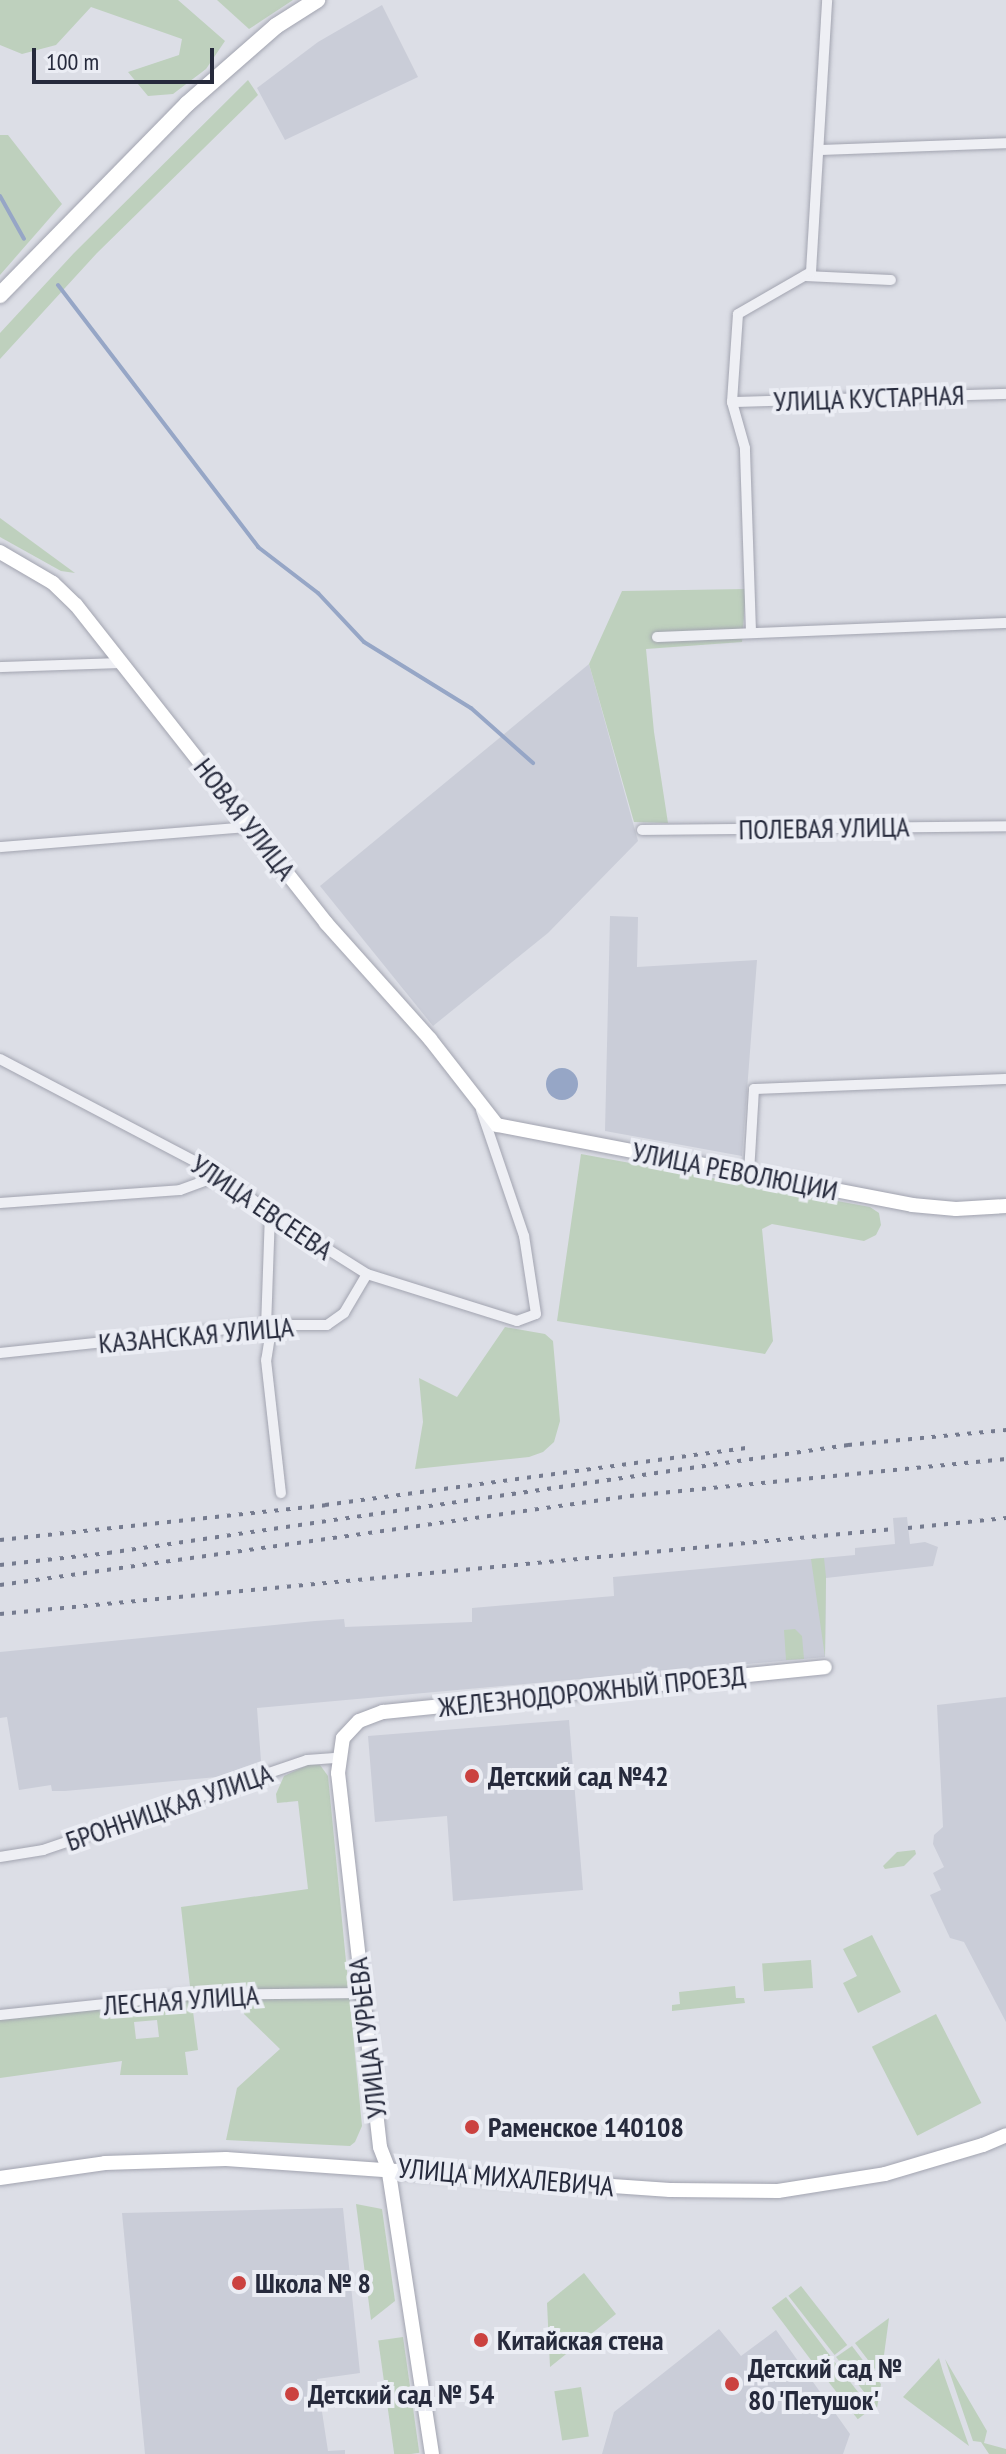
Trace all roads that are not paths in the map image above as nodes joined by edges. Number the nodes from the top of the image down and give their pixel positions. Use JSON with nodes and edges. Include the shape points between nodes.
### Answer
{"nodes":[{"id":1,"x":317,"y":0,"type":"edge"},
{"id":2,"x":827,"y":0,"type":"edge"},
{"id":3,"x":1006,"y":143,"type":"edge"},
{"id":4,"x":819,"y":150,"type":"junction"},
{"id":5,"x":804,"y":276,"type":"junction"},
{"id":6,"x":891,"y":280,"type":"dead end"},
{"id":7,"x":0,"y":295,"type":"edge"},
{"id":8,"x":1006,"y":394,"type":"edge"},
{"id":9,"x":732,"y":402,"type":"junction"},
{"id":10,"x":0,"y":552,"type":"edge"},
{"id":11,"x":1006,"y":623,"type":"edge"},
{"id":12,"x":751,"y":632,"type":"junction"},
{"id":13,"x":657,"y":637,"type":"dead end"},
{"id":14,"x":123,"y":663,"type":"junction"},
{"id":15,"x":0,"y":667,"type":"edge"},
{"id":16,"x":1006,"y":826,"type":"edge"},
{"id":17,"x":251,"y":827,"type":"junction"},
{"id":18,"x":642,"y":830,"type":"dead end"},
{"id":19,"x":0,"y":847,"type":"edge"},
{"id":20,"x":0,"y":1059,"type":"edge"},
{"id":21,"x":1006,"y":1079,"type":"edge"},
{"id":22,"x":478,"y":1101,"type":"junction"},
{"id":23,"x":749,"y":1173,"type":"junction"},
{"id":24,"x":221,"y":1175,"type":"junction"},
{"id":25,"x":0,"y":1203,"type":"edge"},
{"id":26,"x":1006,"y":1206,"type":"edge"},
{"id":27,"x":270,"y":1213,"type":"junction"},
{"id":28,"x":367,"y":1274,"type":"junction"},
{"id":29,"x":266,"y":1325,"type":"junction"},
{"id":30,"x":0,"y":1353,"type":"edge"},
{"id":31,"x":281,"y":1493,"type":"dead end"},
{"id":32,"x":825,"y":1667,"type":"dead end"},
{"id":33,"x":338,"y":1758,"type":"junction"},
{"id":34,"x":0,"y":1857,"type":"edge"},
{"id":35,"x":362,"y":1993,"type":"junction"},
{"id":36,"x":0,"y":2015,"type":"edge"},
{"id":37,"x":1006,"y":2135,"type":"edge"},
{"id":38,"x":388,"y":2168,"type":"junction"},
{"id":39,"x":0,"y":2178,"type":"edge"},
{"id":40,"x":432,"y":2454,"type":"edge"}],
"edges":[{"from":1,"to":7,"type":"main road","via":[[276,26],[208,85]]},
{"from":2,"to":4,"type":"street"},
{"from":3,"to":4,"type":"street"},
{"from":4,"to":5,"type":"street","via":[[811,272]]},
{"from":5,"to":6,"type":"street"},
{"from":5,"to":9,"type":"street","via":[[738,314]]},
{"from":8,"to":9,"type":"street","name":"УЛИЦА КУСТАРНАЯ"},
{"from":9,"to":12,"type":"street","via":[[745,448]]},
{"from":10,"to":14,"type":"street","name":"НОВАЯ УЛИЦА","via":[[64,594]]},
{"from":11,"to":12,"type":"street"},
{"from":12,"to":13,"type":"street"},
{"from":14,"to":15,"type":"street"},
{"from":14,"to":17,"type":"street","name":"НОВАЯ УЛИЦА"},
{"from":16,"to":18,"type":"street","name":"ПОЛЕВАЯ УЛИЦА"},
{"from":17,"to":19,"type":"street"},
{"from":17,"to":22,"type":"street","name":"НОВАЯ УЛИЦА"},
{"from":20,"to":24,"type":"street","name":"УЛИЦА ЕВСЕЕВА"},
{"from":21,"to":23,"type":"street","via":[[754,1089]]},
{"from":22,"to":23,"type":"street","name":"УЛИЦА РЕВОЛЮЦИИ","via":[[504,1128]]},
{"from":22,"to":28,"type":"street","name":"УЛИЦА ЕВСЕЕВА","via":[[524,1236],[536,1314],[517,1321]]},
{"from":23,"to":26,"type":"street","name":"УЛИЦА РЕВОЛЮЦИИ","via":[[912,1205]]},
{"from":24,"to":25,"type":"street","via":[[180,1190]]},
{"from":24,"to":27,"type":"street","name":"УЛИЦА ЕВСЕЕВА"},
{"from":27,"to":28,"type":"street","name":"УЛИЦА ЕВСЕЕВА"},
{"from":27,"to":29,"type":"street"},
{"from":28,"to":29,"type":"street","name":"КАЗАНСКАЯ УЛИЦА","via":[[332,1323]]},
{"from":29,"to":30,"type":"street","name":"КАЗАНСКАЯ УЛИЦА"},
{"from":29,"to":31,"type":"street","via":[[271,1330],[266,1360]]},
{"from":32,"to":33,"type":"street","name":"ЖЕЛЕЗНОДОРОЖНЫЙ ПРОЕЗД","via":[[383,1712],[359,1721],[345,1735]]},
{"from":33,"to":34,"type":"street","name":"БРОННИЦКАЯ УЛИЦА","via":[[307,1760],[43,1850]]},
{"from":33,"to":35,"type":"street","name":"УЛИЦА ГУРЬЕВА"},
{"from":35,"to":36,"type":"street","name":"ЛЕСНАЯ УЛИЦА","via":[[191,1995]]},
{"from":35,"to":38,"type":"street","name":"УЛИЦА ГУРЬЕВА","via":[[380,2147]]},
{"from":37,"to":38,"type":"street","name":"УЛИЦА МИХАЛЕВИЧА","via":[[885,2174],[778,2191],[670,2190]]},
{"from":38,"to":39,"type":"street","name":"УЛИЦА МИХАЛЕВИЧА","via":[[180,2158]]},
{"from":38,"to":40,"type":"street","name":"УЛИЦА ГУРЬЕВА"}]}
